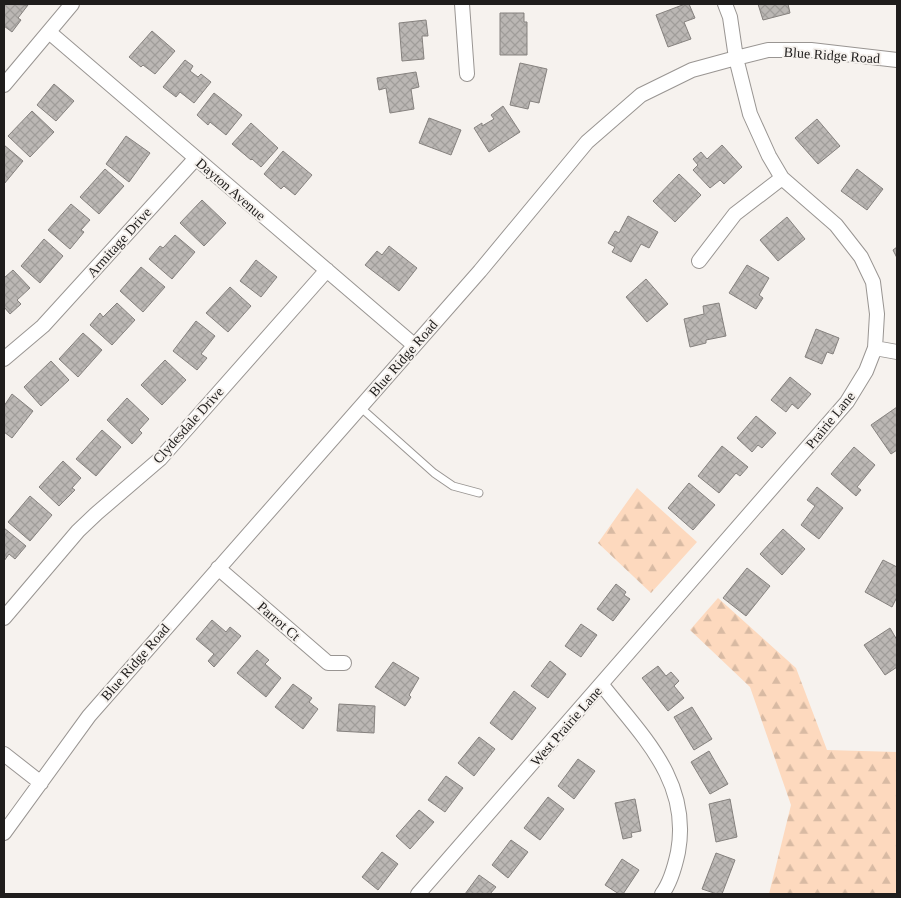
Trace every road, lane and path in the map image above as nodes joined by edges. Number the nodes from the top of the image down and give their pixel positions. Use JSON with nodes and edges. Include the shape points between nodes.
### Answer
{"nodes":[{"id":1,"x":72,"y":4,"type":"edge"},
{"id":2,"x":462,"y":4,"type":"edge"},
{"id":3,"x":726,"y":4,"type":"edge"},
{"id":4,"x":49,"y":32,"type":"junction"},
{"id":5,"x":736,"y":58,"type":"junction"},
{"id":6,"x":897,"y":60,"type":"edge"},
{"id":7,"x":467,"y":74,"type":"dead end"},
{"id":8,"x":4,"y":86,"type":"edge"},
{"id":9,"x":196,"y":158,"type":"junction"},
{"id":10,"x":782,"y":178,"type":"junction"},
{"id":11,"x":699,"y":260,"type":"dead end"},
{"id":12,"x":327,"y":270,"type":"junction"},
{"id":13,"x":414,"y":345,"type":"junction"},
{"id":14,"x":875,"y":348,"type":"junction"},
{"id":15,"x":897,"y":352,"type":"edge"},
{"id":16,"x":4,"y":359,"type":"edge"},
{"id":17,"x":360,"y":407,"type":"junction"},
{"id":18,"x":479,"y":493,"type":"dead end"},
{"id":19,"x":712,"y":557,"type":"joint"},
{"id":20,"x":218,"y":568,"type":"junction"},
{"id":21,"x":4,"y":618,"type":"edge"},
{"id":22,"x":344,"y":663,"type":"dead end"},
{"id":23,"x":602,"y":685,"type":"junction"},
{"id":24,"x":4,"y":754,"type":"edge"},
{"id":25,"x":41,"y":783,"type":"junction"},
{"id":26,"x":4,"y":833,"type":"edge"},
{"id":27,"x":418,"y":894,"type":"edge"},
{"id":28,"x":662,"y":894,"type":"edge"}],
"edges":[{"from":1,"to":4,"type":"street"},
{"from":2,"to":7,"type":"street"},
{"from":3,"to":5,"type":"street"},
{"from":4,"to":8,"type":"street"},
{"from":4,"to":9,"type":"street","name":"Dayton Avenue"},
{"from":5,"to":6,"type":"street","name":"Blue Ridge Road","via":[[768,50],[811,50]]},
{"from":5,"to":10,"type":"street","name":"Prairie Lane","via":[[750,114]]},
{"from":5,"to":13,"type":"street","name":"Blue Ridge Road","via":[[692,70],[642,95],[587,142]]},
{"from":9,"to":12,"type":"street","name":"Dayton Avenue"},
{"from":9,"to":16,"type":"street","name":"Armitage Drive","via":[[43,326]]},
{"from":10,"to":11,"type":"street","via":[[736,214]]},
{"from":10,"to":14,"type":"street","name":"Prairie Lane","via":[[836,225],[861,258],[873,282],[878,314]]},
{"from":12,"to":13,"type":"street","name":"Dayton Avenue"},
{"from":12,"to":21,"type":"street","name":"Clydesdale Drive","via":[[160,459],[78,531]]},
{"from":13,"to":17,"type":"street","name":"Blue Ridge Road"},
{"from":14,"to":15,"type":"street"},
{"from":14,"to":19,"type":"street","name":"Prairie Lane","via":[[866,371],[847,402]]},
{"from":17,"to":18,"type":"lane","via":[[453,486]]},
{"from":17,"to":20,"type":"street","name":"Blue Ridge Road"},
{"from":19,"to":23,"type":"street","name":"West Prairie Lane"},
{"from":20,"to":22,"type":"street","name":"Parrot Ct","via":[[328,663]]},
{"from":20,"to":25,"type":"street","name":"Blue Ridge Road","via":[[89,716]]},
{"from":23,"to":27,"type":"street","name":"West Prairie Lane"},
{"from":23,"to":28,"type":"street","via":[[658,757],[669,777],[679,808],[680,840],[675,867]]},
{"from":24,"to":25,"type":"street"},
{"from":25,"to":26,"type":"street","name":"Blue Ridge Road"}]}
